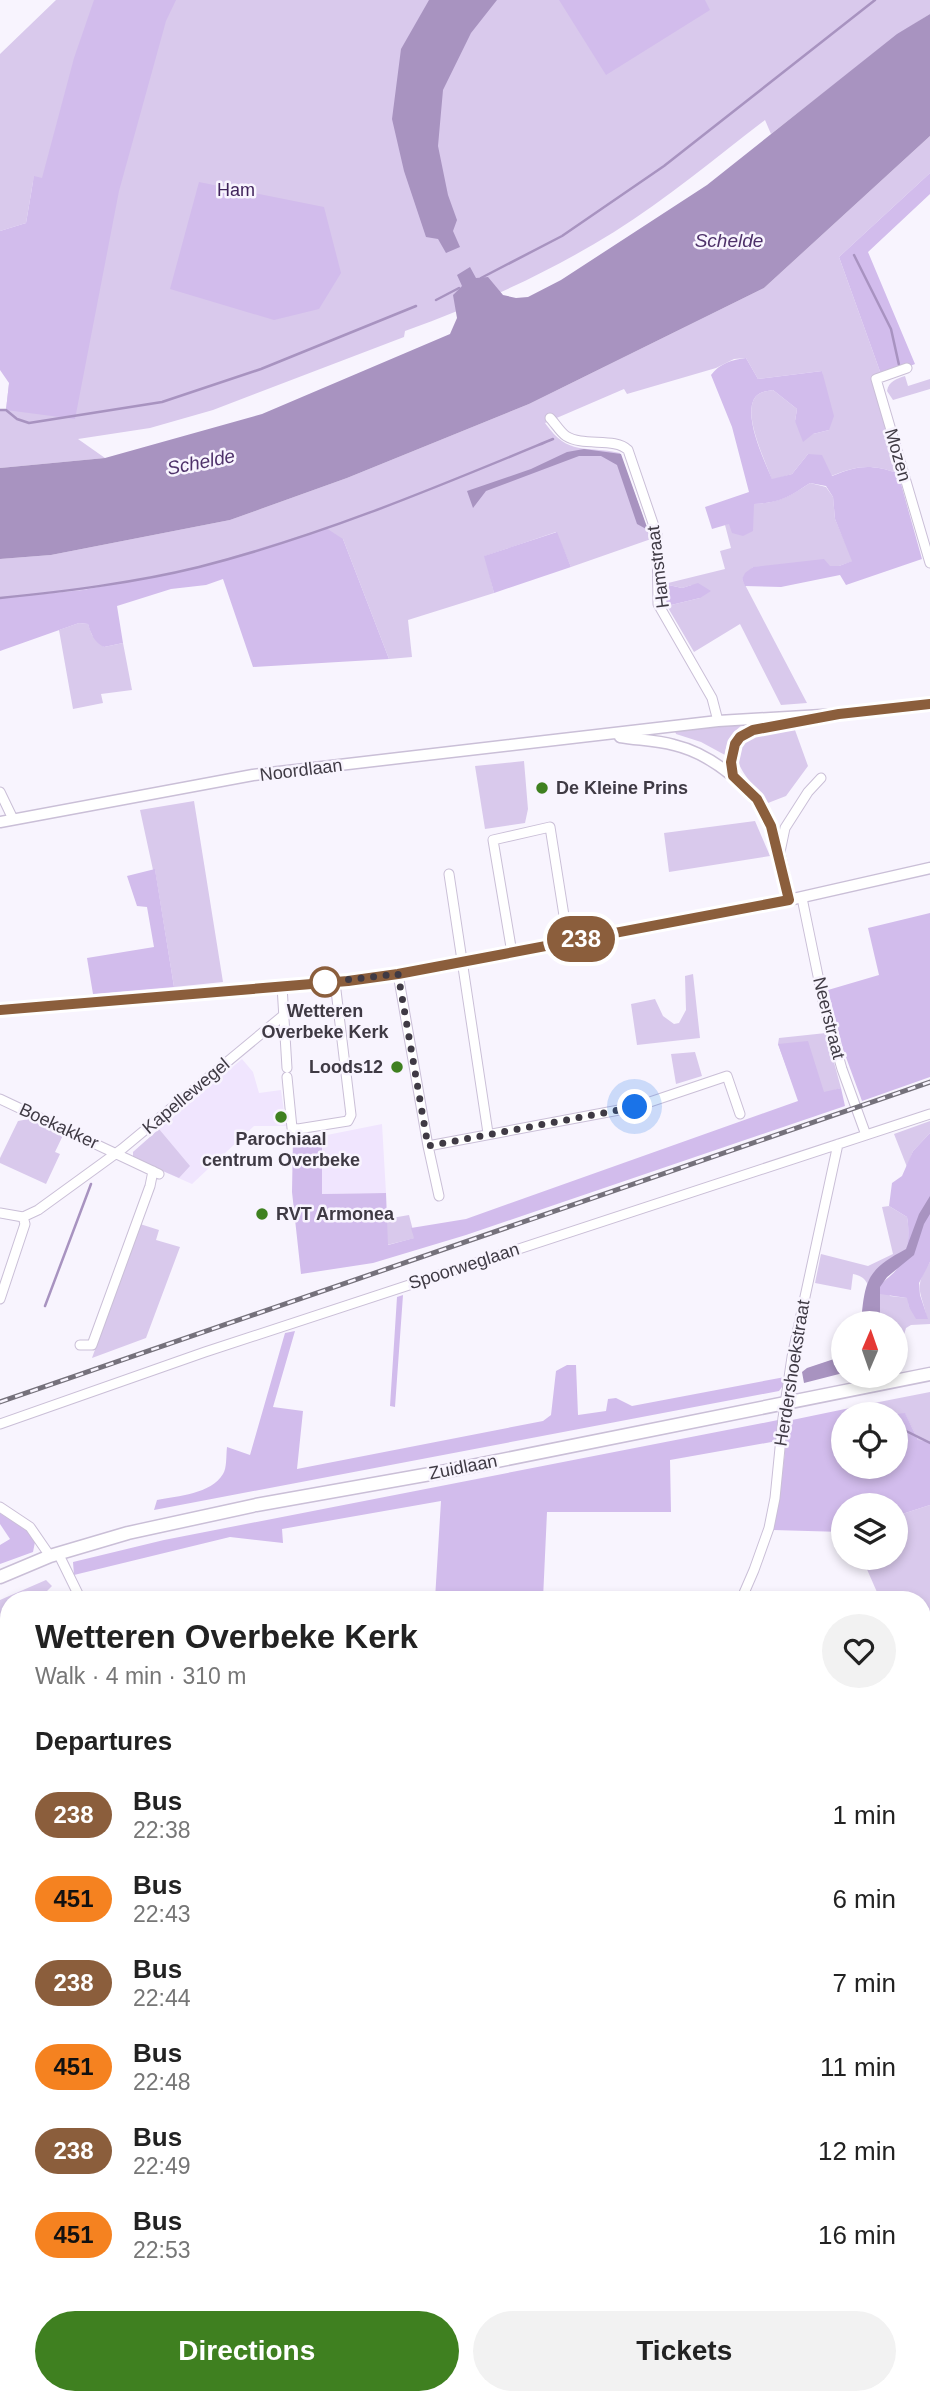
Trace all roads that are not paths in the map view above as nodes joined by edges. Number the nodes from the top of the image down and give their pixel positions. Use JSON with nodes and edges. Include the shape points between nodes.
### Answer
{"nodes":[{"id":1,"x":906,"y":368,"type":"dead end"},
{"id":2,"x":550,"y":418,"type":"dead end"},
{"id":3,"x":930,"y":563,"type":"edge"},
{"id":4,"x":929,"y":707,"type":"edge"},
{"id":5,"x":839,"y":714,"type":"junction"},
{"id":6,"x":718,"y":721,"type":"junction"},
{"id":7,"x":604,"y":735,"type":"junction"},
{"id":8,"x":733,"y":776,"type":"junction"},
{"id":9,"x":821,"y":778,"type":"dead end"},
{"id":10,"x":0,"y":792,"type":"edge"},
{"id":11,"x":13,"y":819,"type":"junction"},
{"id":12,"x":0,"y":822,"type":"edge"},
{"id":13,"x":779,"y":858,"type":"junction"},
{"id":14,"x":930,"y":868,"type":"edge"},
{"id":15,"x":449,"y":874,"type":"dead end"},
{"id":16,"x":802,"y":898,"type":"junction"},
{"id":17,"x":789,"y":900,"type":"junction"},
{"id":18,"x":568,"y":941,"type":"junction"},
{"id":19,"x":512,"y":953,"type":"junction"},
{"id":20,"x":461,"y":963,"type":"junction"},
{"id":21,"x":398,"y":974,"type":"junction"},
{"id":22,"x":335,"y":982,"type":"junction"},
{"id":23,"x":282,"y":986,"type":"junction"},
{"id":24,"x":0,"y":1010,"type":"edge"},
{"id":25,"x":285,"y":1014,"type":"junction"},
{"id":26,"x":0,"y":1099,"type":"edge"},
{"id":27,"x":740,"y":1114,"type":"dead end"},
{"id":28,"x":930,"y":1114,"type":"edge"},
{"id":29,"x":488,"y":1133,"type":"junction"},
{"id":30,"x":866,"y":1135,"type":"junction"},
{"id":31,"x":838,"y":1144,"type":"junction"},
{"id":32,"x":428,"y":1146,"type":"junction"},
{"id":33,"x":118,"y":1153,"type":"junction"},
{"id":34,"x":439,"y":1196,"type":"dead end"},
{"id":35,"x":0,"y":1213,"type":"edge"},
{"id":36,"x":23,"y":1217,"type":"junction"},
{"id":37,"x":0,"y":1298,"type":"edge"},
{"id":38,"x":80,"y":1345,"type":"dead end"},
{"id":39,"x":930,"y":1374,"type":"edge"},
{"id":40,"x":784,"y":1404,"type":"junction"},
{"id":41,"x":0,"y":1424,"type":"edge"},
{"id":42,"x":0,"y":1507,"type":"edge"},
{"id":43,"x":54,"y":1554,"type":"junction"},
{"id":44,"x":0,"y":1577,"type":"edge"},
{"id":45,"x":76,"y":1591,"type":"edge"},
{"id":46,"x":745,"y":1591,"type":"edge"}],
"edges":[{"from":1,"to":3,"type":"street","name":"Mozen","via":[[876,379]]},
{"from":2,"to":6,"type":"street","name":"Hamstraat","via":[[565,435],[628,450],[657,534],[659,604],[712,698]]},
{"from":4,"to":5,"type":"street","name":"Noordlaan"},
{"from":5,"to":6,"type":"street","name":"Noordlaan"},
{"from":5,"to":8,"type":"street","name":"Noordlaan","via":[[747,732],[732,752]]},
{"from":6,"to":7,"type":"street","name":"Noordlaan"},
{"from":7,"to":8,"type":"street","name":"Noordlaan","via":[[673,744]]},
{"from":7,"to":11,"type":"street","name":"Noordlaan","via":[[253,775]]},
{"from":8,"to":13,"type":"street","name":"Noordlaan","via":[[757,799],[771,826]]},
{"from":9,"to":13,"type":"street","via":[[785,828]]},
{"from":10,"to":11,"type":"street"},
{"from":11,"to":12,"type":"street","name":"Noordlaan"},
{"from":13,"to":17,"type":"street","name":"Noordlaan"},
{"from":14,"to":16,"type":"street"},
{"from":15,"to":20,"type":"street"},
{"from":16,"to":17,"type":"street"},
{"from":16,"to":30,"type":"street","name":"Neerstraat","via":[[825,1010]]},
{"from":17,"to":18,"type":"street"},
{"from":18,"to":19,"type":"street"},
{"from":18,"to":19,"type":"street","via":[[550,827],[493,840]]},
{"from":19,"to":20,"type":"street"},
{"from":20,"to":21,"type":"street"},
{"from":20,"to":29,"type":"street"},
{"from":21,"to":22,"type":"street"},
{"from":21,"to":32,"type":"street"},
{"from":22,"to":23,"type":"street"},
{"from":22,"to":25,"type":"street","via":[[351,1115],[348,1121],[292,1128]]},
{"from":23,"to":24,"type":"street"},
{"from":23,"to":25,"type":"street"},
{"from":25,"to":33,"type":"street","name":"Kapellewegel"},
{"from":26,"to":33,"type":"street","name":"Boekakker"},
{"from":27,"to":29,"type":"street","via":[[727,1076],[635,1107]]},
{"from":28,"to":30,"type":"street","name":"Spoorweglaan"},
{"from":29,"to":32,"type":"street"},
{"from":30,"to":31,"type":"street","name":"Spoorweglaan"},
{"from":31,"to":40,"type":"street","name":"Herdershoekstraat"},
{"from":31,"to":41,"type":"street","name":"Spoorweglaan"},
{"from":32,"to":34,"type":"street"},
{"from":33,"to":36,"type":"street","name":"Kapellewegel"},
{"from":33,"to":38,"type":"street","via":[[156,1172],[92,1345]]},
{"from":35,"to":36,"type":"street"},
{"from":36,"to":37,"type":"street","via":[[25,1224]]},
{"from":39,"to":40,"type":"main road","name":"Zuidlaan"},
{"from":40,"to":43,"type":"main road","name":"Zuidlaan","via":[[256,1505]]},
{"from":40,"to":46,"type":"street","name":"Herdershoekstraat","via":[[769,1528]]},
{"from":42,"to":43,"type":"street","via":[[30,1527]]},
{"from":43,"to":44,"type":"main road","name":"Zuidlaan"},
{"from":43,"to":45,"type":"street"}]}
